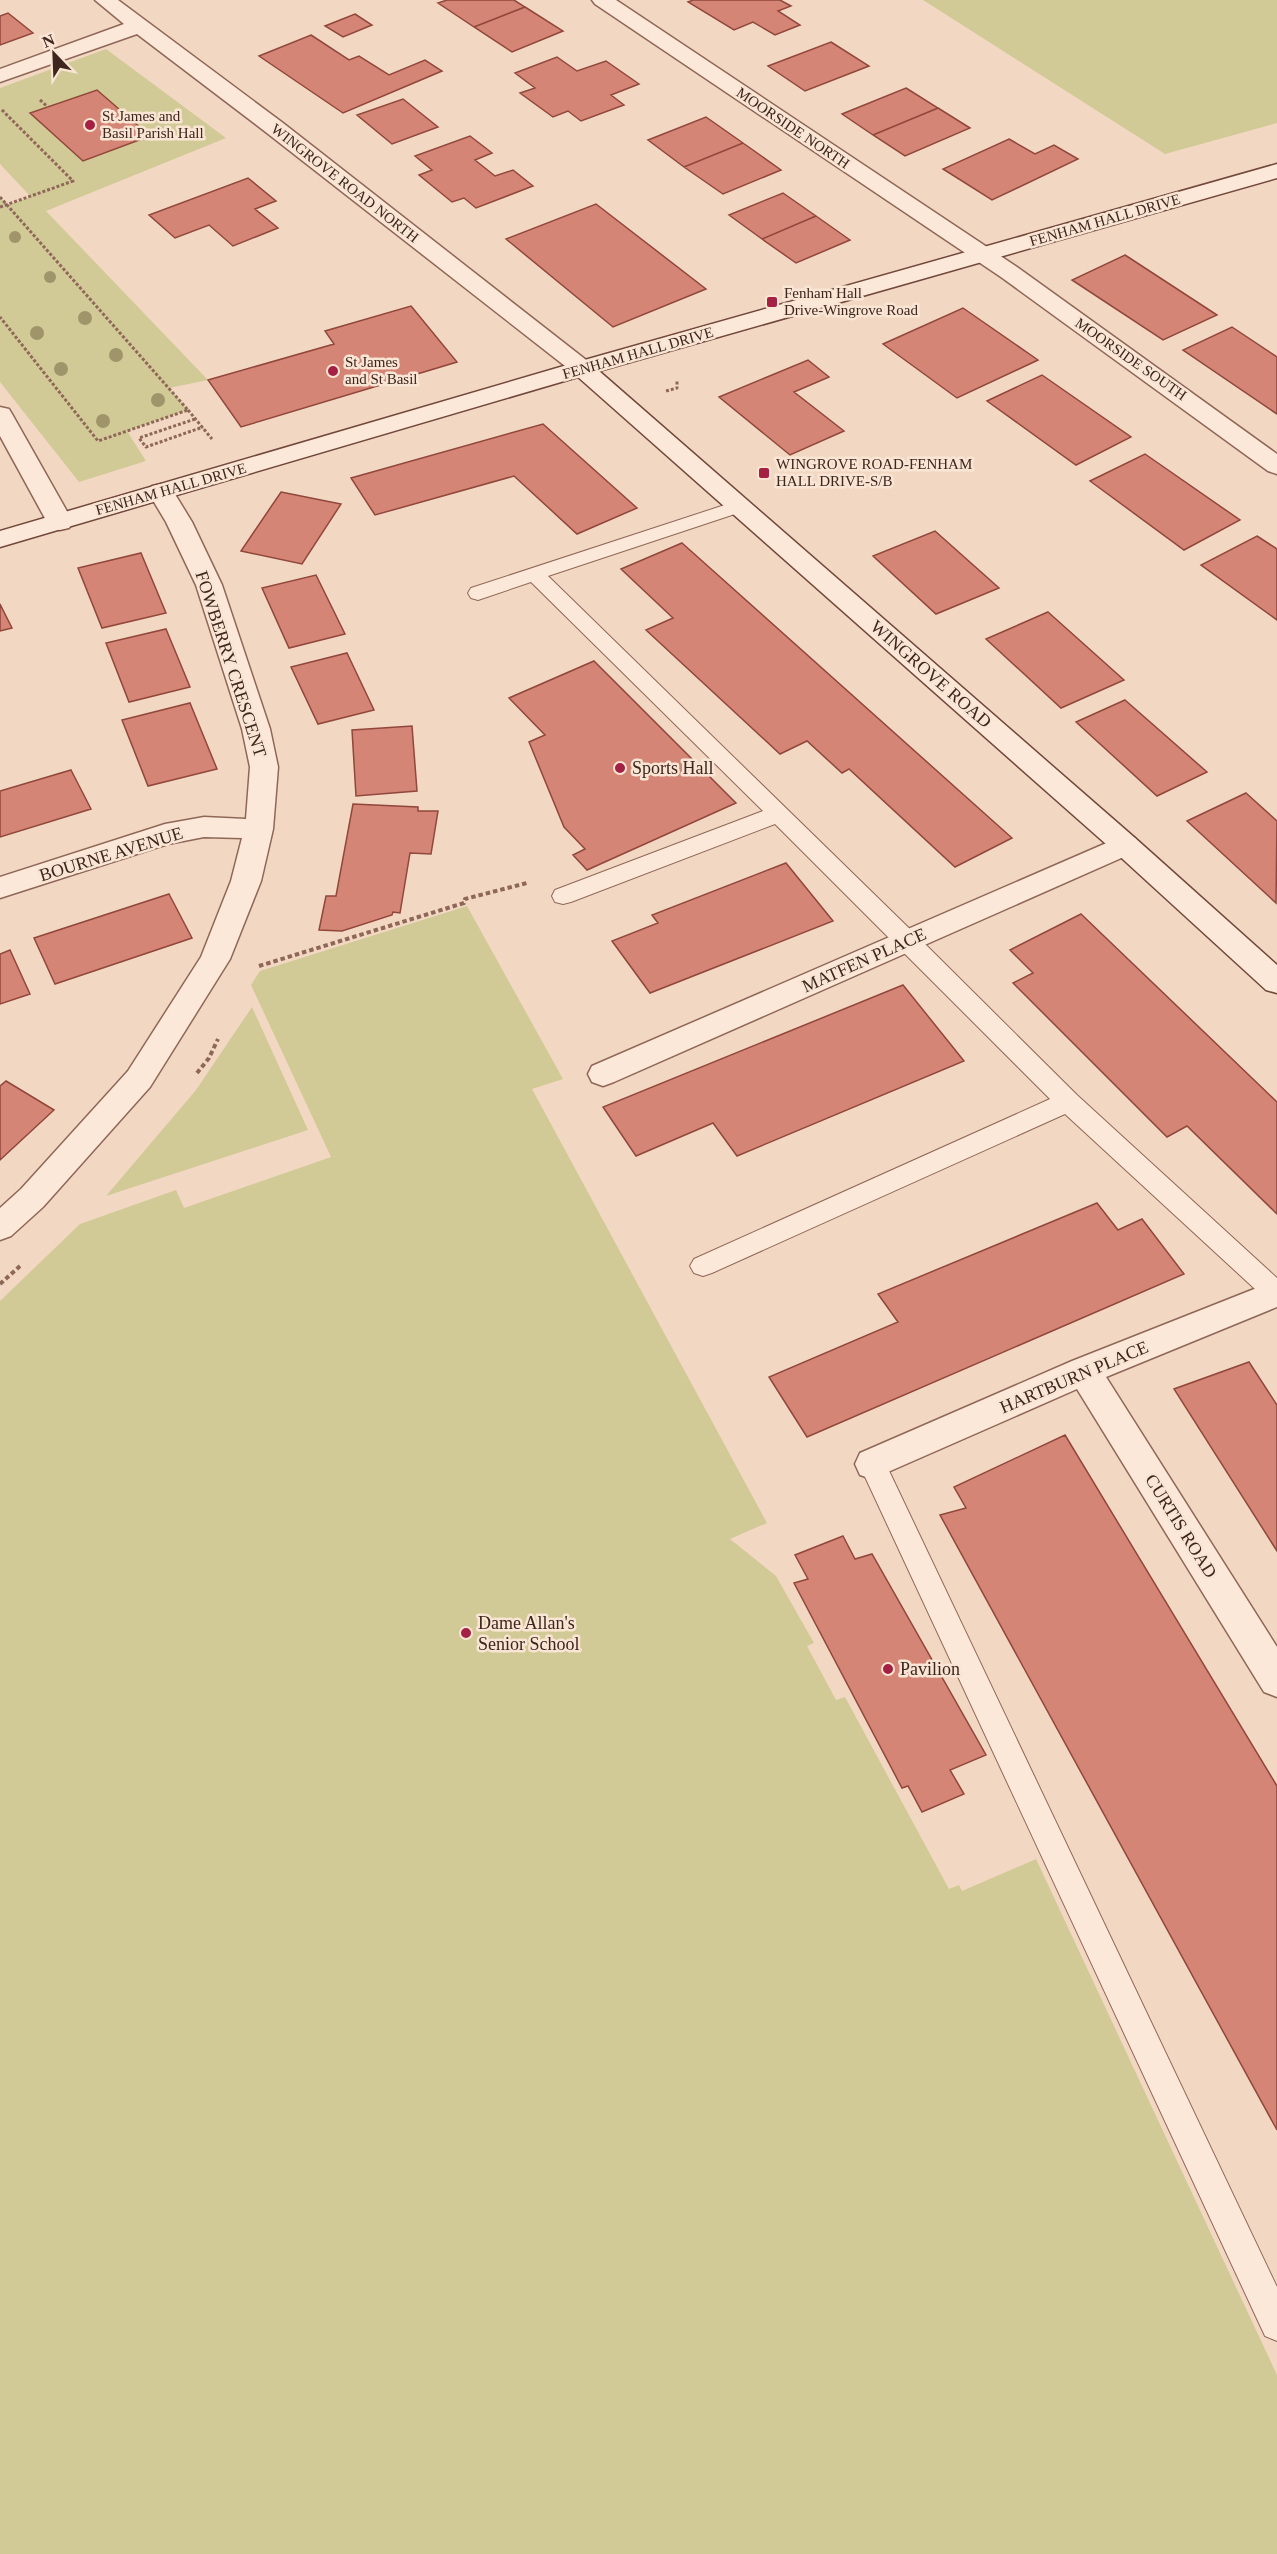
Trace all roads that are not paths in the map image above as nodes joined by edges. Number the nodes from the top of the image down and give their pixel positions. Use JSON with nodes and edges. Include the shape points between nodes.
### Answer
{"nodes":[{"id":1,"x":105,"y":0,"type":"edge"},
{"id":2,"x":602,"y":0,"type":"edge"},
{"id":3,"x":139,"y":26,"type":"junction"},
{"id":4,"x":0,"y":76,"type":"edge"},
{"id":5,"x":1277,"y":171,"type":"edge"},
{"id":6,"x":984,"y":255,"type":"junction"},
{"id":7,"x":582,"y":368,"type":"junction"},
{"id":8,"x":0,"y":414,"type":"edge"},
{"id":9,"x":1277,"y":466,"type":"edge"},
{"id":10,"x":161,"y":492,"type":"junction"},
{"id":11,"x":740,"y":506,"type":"junction"},
{"id":12,"x":60,"y":522,"type":"junction"},
{"id":13,"x":0,"y":539,"type":"edge"},
{"id":14,"x":534,"y":574,"type":"junction"},
{"id":15,"x":478,"y":593,"type":"dead end"},
{"id":16,"x":777,"y":814,"type":"junction"},
{"id":17,"x":259,"y":829,"type":"junction"},
{"id":18,"x":1125,"y":845,"type":"junction"},
{"id":19,"x":0,"y":888,"type":"edge"},
{"id":20,"x":563,"y":896,"type":"dead end"},
{"id":21,"x":908,"y":941,"type":"junction"},
{"id":22,"x":1277,"y":982,"type":"edge"},
{"id":23,"x":603,"y":1074,"type":"dead end"},
{"id":24,"x":1068,"y":1102,"type":"junction"},
{"id":25,"x":0,"y":1227,"type":"edge"},
{"id":26,"x":703,"y":1266,"type":"dead end"},
{"id":27,"x":1277,"y":1294,"type":"edge"},
{"id":28,"x":1084,"y":1371,"type":"junction"},
{"id":29,"x":872,"y":1464,"type":"joint"},
{"id":30,"x":1277,"y":1680,"type":"edge"},
{"id":31,"x":1277,"y":2324,"type":"edge"}],
"edges":[{"from":1,"to":3,"type":"street","name":"WINGROVE ROAD NORTH"},
{"from":2,"to":6,"type":"street","name":"MOORSIDE NORTH"},
{"from":3,"to":4,"type":"street"},
{"from":3,"to":7,"type":"street","name":"WINGROVE ROAD NORTH"},
{"from":5,"to":6,"type":"street","name":"FENHAM HALL DRIVE"},
{"from":6,"to":7,"type":"street","name":"FENHAM HALL DRIVE"},
{"from":6,"to":9,"type":"street","name":"MOORSIDE SOUTH"},
{"from":7,"to":10,"type":"street","name":"FENHAM HALL DRIVE"},
{"from":7,"to":11,"type":"street","name":"WINGROVE ROAD"},
{"from":8,"to":12,"type":"street"},
{"from":10,"to":12,"type":"street","name":"FENHAM HALL DRIVE"},
{"from":10,"to":17,"type":"street","name":"FOWBERRY CRESCENT","via":[[209,585],[256,729],[264,767]]},
{"from":11,"to":14,"type":"lane"},
{"from":11,"to":18,"type":"street","name":"WINGROVE ROAD"},
{"from":12,"to":13,"type":"street","name":"FENHAM HALL DRIVE"},
{"from":14,"to":15,"type":"lane"},
{"from":14,"to":16,"type":"lane"},
{"from":16,"to":20,"type":"lane"},
{"from":16,"to":21,"type":"lane"},
{"from":17,"to":19,"type":"street","name":"BOURNE AVENUE","via":[[204,827],[165,834]]},
{"from":17,"to":25,"type":"street","name":"FOWBERRY CRESCENT","via":[[246,881],[215,959],[139,1079],[32,1198]]},
{"from":18,"to":21,"type":"street","name":"MATFEN PLACE"},
{"from":18,"to":22,"type":"street","name":"WINGROVE ROAD"},
{"from":21,"to":23,"type":"street","name":"MATFEN PLACE"},
{"from":21,"to":24,"type":"lane"},
{"from":24,"to":26,"type":"lane"},
{"from":24,"to":27,"type":"lane"},
{"from":27,"to":28,"type":"street","name":"HARTBURN PLACE"},
{"from":28,"to":29,"type":"street","name":"HARTBURN PLACE"},
{"from":28,"to":30,"type":"street","name":"CURTIS ROAD"},
{"from":29,"to":31,"type":"lane"}]}
